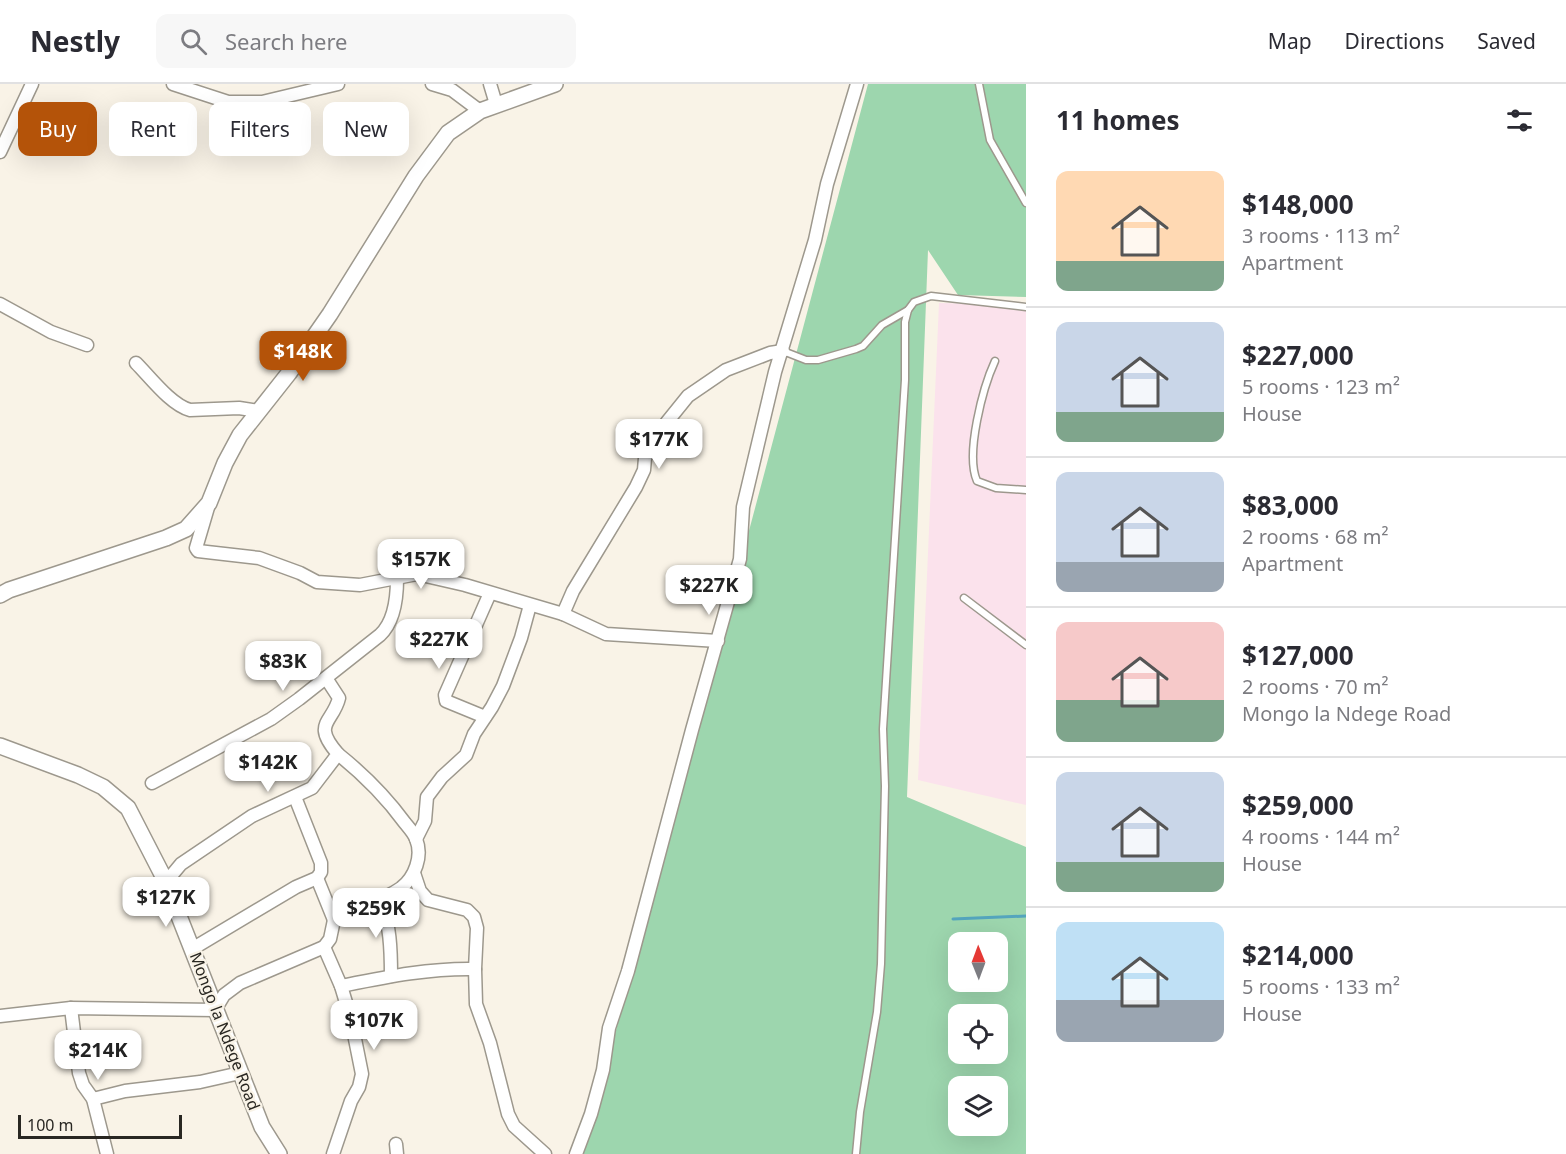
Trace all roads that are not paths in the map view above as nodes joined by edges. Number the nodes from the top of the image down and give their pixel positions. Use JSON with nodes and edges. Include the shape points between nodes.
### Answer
{"nodes":[{"id":1,"x":32,"y":84,"type":"edge"},
{"id":2,"x":173,"y":84,"type":"edge"},
{"id":3,"x":432,"y":84,"type":"edge"},
{"id":4,"x":489,"y":84,"type":"edge"},
{"id":5,"x":555,"y":84,"type":"edge"},
{"id":6,"x":856,"y":84,"type":"edge"},
{"id":7,"x":979,"y":84,"type":"edge"},
{"id":8,"x":330,"y":85,"type":"edge"},
{"id":9,"x":496,"y":104,"type":"junction"},
{"id":10,"x":480,"y":111,"type":"junction"},
{"id":11,"x":0,"y":152,"type":"edge"},
{"id":12,"x":1026,"y":202,"type":"edge"},
{"id":13,"x":0,"y":304,"type":"edge"},
{"id":14,"x":1026,"y":307,"type":"edge"},
{"id":15,"x":908,"y":310,"type":"junction"},
{"id":16,"x":87,"y":345,"type":"dead end"},
{"id":17,"x":783,"y":351,"type":"junction"},
{"id":18,"x":995,"y":361,"type":"dead end"},
{"id":19,"x":136,"y":363,"type":"dead end"},
{"id":20,"x":258,"y":411,"type":"junction"},
{"id":21,"x":1026,"y":490,"type":"edge"},
{"id":22,"x":209,"y":503,"type":"junction"},
{"id":23,"x":397,"y":579,"type":"junction"},
{"id":24,"x":490,"y":593,"type":"junction"},
{"id":25,"x":0,"y":595,"type":"edge"},
{"id":26,"x":964,"y":598,"type":"dead end"},
{"id":27,"x":530,"y":605,"type":"junction"},
{"id":28,"x":563,"y":614,"type":"junction"},
{"id":29,"x":718,"y":641,"type":"junction"},
{"id":30,"x":1026,"y":645,"type":"edge"},
{"id":31,"x":326,"y":678,"type":"junction"},
{"id":32,"x":485,"y":717,"type":"junction"},
{"id":33,"x":0,"y":746,"type":"edge"},
{"id":34,"x":338,"y":754,"type":"junction"},
{"id":35,"x":152,"y":783,"type":"dead end"},
{"id":36,"x":295,"y":797,"type":"junction"},
{"id":37,"x":416,"y":839,"type":"junction"},
{"id":38,"x":414,"y":873,"type":"junction"},
{"id":39,"x":317,"y":878,"type":"junction"},
{"id":40,"x":166,"y":882,"type":"junction"},
{"id":41,"x":381,"y":899,"type":"junction"},
{"id":42,"x":334,"y":920,"type":"junction"},
{"id":43,"x":324,"y":947,"type":"junction"},
{"id":44,"x":192,"y":949,"type":"junction"},
{"id":45,"x":475,"y":969,"type":"junction"},
{"id":46,"x":391,"y":976,"type":"junction"},
{"id":47,"x":341,"y":986,"type":"junction"},
{"id":48,"x":71,"y":1008,"type":"junction"},
{"id":49,"x":215,"y":1010,"type":"junction"},
{"id":50,"x":0,"y":1016,"type":"edge"},
{"id":51,"x":240,"y":1073,"type":"junction"},
{"id":52,"x":93,"y":1099,"type":"junction"},
{"id":53,"x":107,"y":1154,"type":"edge"},
{"id":54,"x":279,"y":1154,"type":"edge"},
{"id":55,"x":333,"y":1154,"type":"edge"},
{"id":56,"x":545,"y":1154,"type":"edge"},
{"id":57,"x":576,"y":1154,"type":"edge"},
{"id":58,"x":856,"y":1154,"type":"edge"}],
"edges":[{"from":1,"to":11,"type":"street"},
{"from":2,"to":8,"type":"street","via":[[228,102],[262,102]]},
{"from":3,"to":10,"type":"street","via":[[452,90]]},
{"from":4,"to":9,"type":"street"},
{"from":5,"to":9,"type":"street"},
{"from":6,"to":17,"type":"street"},
{"from":7,"to":12,"type":"lane","via":[[990,140]]},
{"from":9,"to":10,"type":"street"},
{"from":10,"to":20,"type":"street","via":[[448,133],[416,176],[330,314]]},
{"from":13,"to":16,"type":"street","via":[[51,332]]},
{"from":14,"to":15,"type":"lane","via":[[931,296],[914,302]]},
{"from":15,"to":17,"type":"lane","via":[[882,325],[856,349],[818,360]]},
{"from":15,"to":58,"type":"lane","via":[[883,729],[881,964]]},
{"from":17,"to":28,"type":"street","via":[[770,352],[726,370],[688,396],[645,458],[636,487]]},
{"from":17,"to":29,"type":"street","via":[[744,501],[740,559]]},
{"from":18,"to":21,"type":"lane","via":[[982,400],[973,457],[975,473],[977,481],[986,485]]},
{"from":19,"to":20,"type":"street","via":[[184,408]]},
{"from":20,"to":22,"type":"street","via":[[225,463]]},
{"from":22,"to":23,"type":"street","via":[[197,541],[198,551],[259,558],[316,582],[360,585]]},
{"from":22,"to":25,"type":"street","via":[[186,529],[166,538]]},
{"from":23,"to":24,"type":"street","via":[[417,574]]},
{"from":23,"to":31,"type":"street","via":[[386,630]]},
{"from":24,"to":27,"type":"street"},
{"from":24,"to":32,"type":"street","via":[[445,695],[446,700]]},
{"from":26,"to":30,"type":"lane"},
{"from":27,"to":28,"type":"street"},
{"from":27,"to":32,"type":"street","via":[[503,686]]},
{"from":28,"to":29,"type":"street","via":[[606,634]]},
{"from":29,"to":57,"type":"street","via":[[609,1028],[591,1114]]},
{"from":31,"to":34,"type":"street","via":[[339,698],[325,732]]},
{"from":31,"to":35,"type":"street","via":[[271,718]]},
{"from":32,"to":37,"type":"street","via":[[466,755],[427,797],[425,821]]},
{"from":33,"to":40,"type":"street","name":"Mongo la Ndege Road","via":[[78,775],[116,797],[128,808]]},
{"from":34,"to":36,"type":"street","via":[[312,788]]},
{"from":34,"to":37,"type":"street","via":[[380,792]]},
{"from":36,"to":39,"type":"street","via":[[321,863]]},
{"from":36,"to":40,"type":"street","via":[[252,816],[200,850]]},
{"from":37,"to":38,"type":"street","via":[[419,858]]},
{"from":38,"to":41,"type":"street","via":[[401,888]]},
{"from":38,"to":45,"type":"street","via":[[428,900],[467,910],[474,917]]},
{"from":39,"to":42,"type":"street"},
{"from":39,"to":44,"type":"street"},
{"from":40,"to":44,"type":"street","name":"Mongo la Ndege Road"},
{"from":41,"to":42,"type":"street"},
{"from":41,"to":46,"type":"street","via":[[391,942]]},
{"from":42,"to":43,"type":"street"},
{"from":43,"to":47,"type":"street"},
{"from":43,"to":49,"type":"street","via":[[240,983],[224,995]]},
{"from":44,"to":49,"type":"street","name":"Mongo la Ndege Road"},
{"from":45,"to":46,"type":"street"},
{"from":45,"to":56,"type":"street","via":[[476,1004],[508,1114],[514,1126]]},
{"from":46,"to":47,"type":"street"},
{"from":47,"to":55,"type":"street","via":[[362,1074]]},
{"from":48,"to":49,"type":"street"},
{"from":48,"to":50,"type":"street"},
{"from":48,"to":52,"type":"street","via":[[79,1073]]},
{"from":49,"to":51,"type":"street","name":"Mongo la Ndege Road"},
{"from":51,"to":52,"type":"street"},
{"from":51,"to":54,"type":"street","name":"Mongo la Ndege Road","via":[[262,1127]]},
{"from":52,"to":53,"type":"street"}]}
